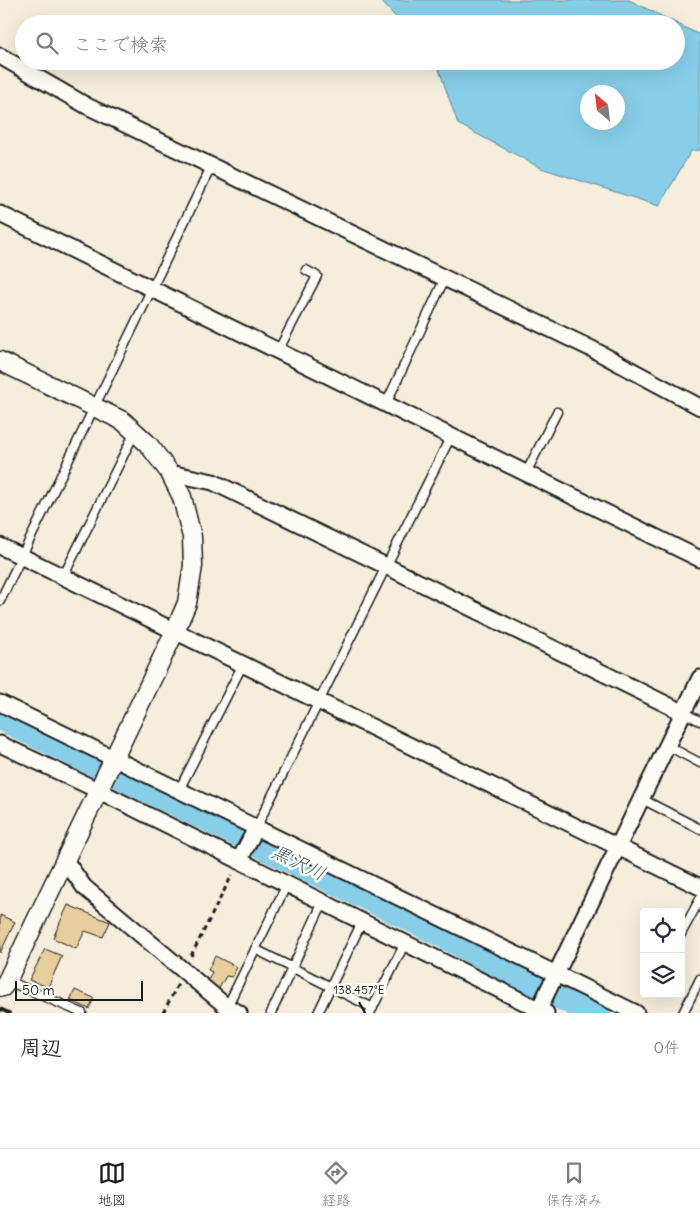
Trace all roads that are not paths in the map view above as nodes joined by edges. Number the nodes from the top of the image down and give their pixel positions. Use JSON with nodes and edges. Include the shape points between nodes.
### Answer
{"nodes":[{"id":1,"x":0,"y":56,"type":"edge"},
{"id":2,"x":15,"y":65,"type":"edge"},
{"id":3,"x":24,"y":70,"type":"edge"},
{"id":4,"x":212,"y":165,"type":"junction"},
{"id":5,"x":0,"y":214,"type":"edge"},
{"id":6,"x":306,"y":270,"type":"dead end"},
{"id":7,"x":445,"y":278,"type":"junction"},
{"id":8,"x":152,"y":289,"type":"junction"},
{"id":9,"x":278,"y":351,"type":"junction"},
{"id":10,"x":0,"y":361,"type":"edge"},
{"id":11,"x":386,"y":404,"type":"junction"},
{"id":12,"x":95,"y":407,"type":"junction"},
{"id":13,"x":700,"y":407,"type":"edge"},
{"id":14,"x":557,"y":412,"type":"dead end"},
{"id":15,"x":135,"y":432,"type":"junction"},
{"id":16,"x":451,"y":436,"type":"junction"},
{"id":17,"x":170,"y":473,"type":"junction"},
{"id":18,"x":526,"y":473,"type":"junction"},
{"id":19,"x":0,"y":546,"type":"edge"},
{"id":20,"x":22,"y":557,"type":"junction"},
{"id":21,"x":700,"y":559,"type":"edge"},
{"id":22,"x":386,"y":566,"type":"junction"},
{"id":23,"x":63,"y":577,"type":"junction"},
{"id":24,"x":0,"y":601,"type":"edge"},
{"id":25,"x":175,"y":631,"type":"junction"},
{"id":26,"x":243,"y":664,"type":"junction"},
{"id":27,"x":700,"y":678,"type":"edge"},
{"id":28,"x":319,"y":701,"type":"junction"},
{"id":29,"x":0,"y":703,"type":"edge"},
{"id":30,"x":684,"y":713,"type":"junction"},
{"id":31,"x":700,"y":721,"type":"edge"},
{"id":32,"x":0,"y":744,"type":"edge"},
{"id":33,"x":668,"y":746,"type":"junction"},
{"id":34,"x":114,"y":759,"type":"junction"},
{"id":35,"x":700,"y":763,"type":"edge"},
{"id":36,"x":179,"y":790,"type":"junction"},
{"id":37,"x":98,"y":791,"type":"junction"},
{"id":38,"x":642,"y":799,"type":"junction"},
{"id":39,"x":256,"y":828,"type":"junction"},
{"id":40,"x":700,"y":829,"type":"edge"},
{"id":41,"x":618,"y":846,"type":"junction"},
{"id":42,"x":65,"y":860,"type":"junction"},
{"id":43,"x":239,"y":861,"type":"junction"},
{"id":44,"x":287,"y":884,"type":"junction"},
{"id":45,"x":700,"y":887,"type":"edge"},
{"id":46,"x":700,"y":899,"type":"edge"},
{"id":47,"x":323,"y":902,"type":"junction"},
{"id":48,"x":362,"y":922,"type":"junction"},
{"id":49,"x":685,"y":927,"type":"edge"},
{"id":50,"x":405,"y":943,"type":"junction"},
{"id":51,"x":256,"y":949,"type":"junction"},
{"id":52,"x":292,"y":968,"type":"junction"},
{"id":53,"x":556,"y":973,"type":"junction"},
{"id":54,"x":700,"y":979,"type":"edge"},
{"id":55,"x":3,"y":981,"type":"edge"},
{"id":56,"x":330,"y":987,"type":"junction"},
{"id":57,"x":233,"y":1010,"type":"edge"},
{"id":58,"x":372,"y":1011,"type":"edge"},
{"id":59,"x":540,"y":1012,"type":"edge"},
{"id":60,"x":82,"y":1013,"type":"edge"},
{"id":61,"x":271,"y":1013,"type":"edge"},
{"id":62,"x":318,"y":1013,"type":"edge"},
{"id":63,"x":636,"y":1013,"type":"edge"},
{"id":64,"x":684,"y":1013,"type":"edge"}],
"edges":[{"from":1,"to":2,"type":"street"},
{"from":3,"to":4,"type":"street","via":[[87,106]]},
{"from":4,"to":7,"type":"street"},
{"from":4,"to":8,"type":"lane"},
{"from":5,"to":8,"type":"street"},
{"from":6,"to":9,"type":"lane","via":[[317,276]]},
{"from":7,"to":11,"type":"lane"},
{"from":7,"to":13,"type":"street","via":[[592,348]]},
{"from":8,"to":9,"type":"street"},
{"from":8,"to":12,"type":"lane"},
{"from":9,"to":11,"type":"street"},
{"from":10,"to":12,"type":"street"},
{"from":11,"to":16,"type":"street"},
{"from":12,"to":15,"type":"street","via":[[123,421]]},
{"from":12,"to":20,"type":"lane"},
{"from":14,"to":18,"type":"lane"},
{"from":15,"to":17,"type":"street"},
{"from":15,"to":23,"type":"lane"},
{"from":16,"to":18,"type":"street"},
{"from":16,"to":22,"type":"lane"},
{"from":17,"to":22,"type":"street","via":[[213,482]]},
{"from":17,"to":25,"type":"street","via":[[182,497],[192,537],[187,603]]},
{"from":18,"to":21,"type":"street"},
{"from":19,"to":20,"type":"street"},
{"from":20,"to":23,"type":"street"},
{"from":20,"to":24,"type":"lane"},
{"from":22,"to":28,"type":"lane"},
{"from":22,"to":30,"type":"street"},
{"from":23,"to":25,"type":"street"},
{"from":25,"to":26,"type":"street"},
{"from":25,"to":34,"type":"street"},
{"from":26,"to":28,"type":"street"},
{"from":26,"to":36,"type":"lane"},
{"from":27,"to":30,"type":"street"},
{"from":28,"to":39,"type":"lane"},
{"from":28,"to":41,"type":"street"},
{"from":29,"to":34,"type":"street"},
{"from":30,"to":31,"type":"lane"},
{"from":30,"to":33,"type":"street"},
{"from":32,"to":37,"type":"street"},
{"from":33,"to":35,"type":"lane"},
{"from":33,"to":38,"type":"street"},
{"from":34,"to":36,"type":"street"},
{"from":34,"to":37,"type":"street"},
{"from":36,"to":39,"type":"street"},
{"from":37,"to":42,"type":"street"},
{"from":37,"to":43,"type":"street"},
{"from":38,"to":40,"type":"lane"},
{"from":38,"to":41,"type":"street"},
{"from":39,"to":43,"type":"street"},
{"from":39,"to":53,"type":"street"},
{"from":41,"to":45,"type":"street"},
{"from":41,"to":53,"type":"street"},
{"from":42,"to":55,"type":"street"},
{"from":42,"to":57,"type":"street","via":[[84,886]]},
{"from":43,"to":44,"type":"street"},
{"from":44,"to":47,"type":"street"},
{"from":44,"to":51,"type":"lane"},
{"from":46,"to":49,"type":"lane"},
{"from":47,"to":48,"type":"street"},
{"from":47,"to":52,"type":"lane"},
{"from":48,"to":50,"type":"street"},
{"from":48,"to":56,"type":"lane"},
{"from":50,"to":58,"type":"lane"},
{"from":50,"to":59,"type":"street"},
{"from":51,"to":52,"type":"lane"},
{"from":51,"to":57,"type":"lane"},
{"from":52,"to":56,"type":"lane"},
{"from":52,"to":61,"type":"lane"},
{"from":53,"to":59,"type":"street"},
{"from":53,"to":63,"type":"street"},
{"from":54,"to":64,"type":"lane"},
{"from":55,"to":60,"type":"lane"},
{"from":56,"to":58,"type":"lane"},
{"from":56,"to":62,"type":"lane"}]}
